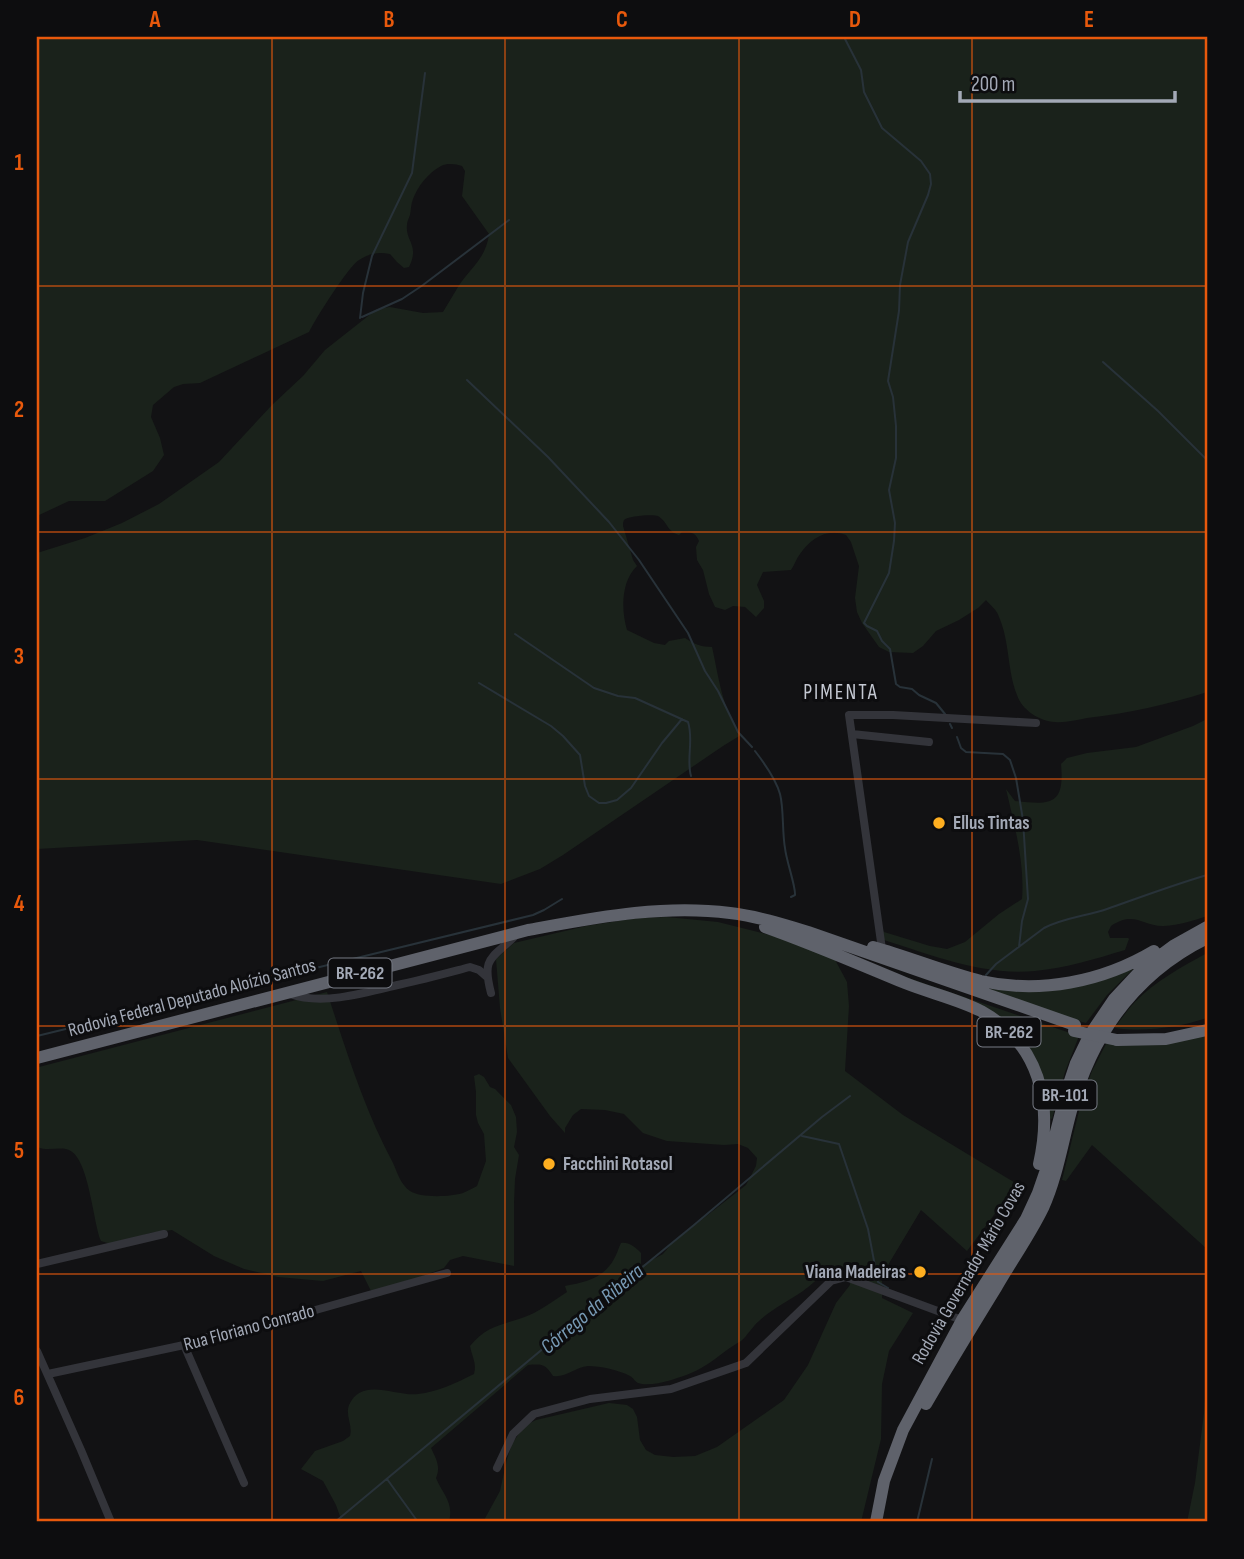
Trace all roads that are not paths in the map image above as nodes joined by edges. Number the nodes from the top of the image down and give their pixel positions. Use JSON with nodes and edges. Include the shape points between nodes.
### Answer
{"nodes":[{"id":1,"x":1036,"y":723,"type":"dead end"},
{"id":2,"x":852,"y":734,"type":"junction"},
{"id":3,"x":929,"y":742,"type":"dead end"},
{"id":4,"x":687,"y":911,"type":"junction"},
{"id":5,"x":721,"y":912,"type":"junction"},
{"id":6,"x":752,"y":923,"type":"junction"},
{"id":7,"x":1207,"y":926,"type":"edge"},
{"id":8,"x":519,"y":933,"type":"junction"},
{"id":9,"x":1207,"y":938,"type":"edge"},
{"id":10,"x":1207,"y":947,"type":"edge"},
{"id":11,"x":881,"y":950,"type":"junction"},
{"id":12,"x":487,"y":976,"type":"junction"},
{"id":13,"x":287,"y":993,"type":"junction"},
{"id":14,"x":491,"y":993,"type":"dead end"},
{"id":15,"x":1117,"y":1012,"type":"junction"},
{"id":16,"x":1207,"y":1021,"type":"edge"},
{"id":17,"x":1074,"y":1028,"type":"junction"},
{"id":18,"x":1207,"y":1030,"type":"edge"},
{"id":19,"x":1118,"y":1036,"type":"junction"},
{"id":20,"x":37,"y":1058,"type":"edge"},
{"id":21,"x":164,"y":1234,"type":"dead end"},
{"id":22,"x":37,"y":1264,"type":"edge"},
{"id":23,"x":447,"y":1273,"type":"dead end"},
{"id":24,"x":982,"y":1290,"type":"junction"},
{"id":25,"x":962,"y":1320,"type":"junction"},
{"id":26,"x":184,"y":1345,"type":"junction"},
{"id":27,"x":37,"y":1351,"type":"edge"},
{"id":28,"x":48,"y":1374,"type":"junction"},
{"id":29,"x":498,"y":1468,"type":"dead end"},
{"id":30,"x":244,"y":1483,"type":"dead end"},
{"id":31,"x":111,"y":1522,"type":"edge"},
{"id":32,"x":876,"y":1522,"type":"edge"},
{"id":33,"x":884,"y":1522,"type":"edge"}],
"edges":[{"from":1,"to":2,"type":"street","via":[[849,715]]},
{"from":2,"to":3,"type":"street"},
{"from":2,"to":11,"type":"street"},
{"from":4,"to":5,"type":"highway","number":"BR-262"},
{"from":4,"to":6,"type":"highway","number":"BR-262"},
{"from":4,"to":8,"type":"highway","name":"Rodovia Federal Deputado Aloízio Santos","number":"BR-262","via":[[610,916]]},
{"from":5,"to":11,"type":"highway","number":"BR-262","via":[[780,920]]},
{"from":5,"to":17,"type":"highway","number":"BR-262","via":[[787,926]]},
{"from":6,"to":17,"type":"highway","number":"BR-262"},
{"from":6,"to":24,"type":"highway","number":"BR-262","via":[[972,1007],[1000,1024],[1024,1051],[1043,1096],[1042,1150],[1025,1205]]},
{"from":7,"to":11,"type":"highway","number":"BR-262","via":[[1114,971],[1044,986],[984,981]]},
{"from":7,"to":24,"type":"highway","name":"Rodovia Governador Mário Covas","number":"BR-101","via":[[1142,969],[1097,1023],[1068,1085],[1035,1199]]},
{"from":8,"to":12,"type":"street","via":[[488,964]]},
{"from":8,"to":13,"type":"highway","name":"Rodovia Federal Deputado Aloízio Santos","number":"BR-262"},
{"from":9,"to":15,"type":"highway","name":"Rodovia Governador Mário Covas","number":"BR-101","via":[[1158,969]]},
{"from":10,"to":15,"type":"highway","via":[[1154,978]]},
{"from":12,"to":13,"type":"street","via":[[470,967],[355,996],[316,998]]},
{"from":12,"to":14,"type":"street"},
{"from":13,"to":20,"type":"highway","name":"Rodovia Federal Deputado Aloízio Santos","number":"BR-262"},
{"from":15,"to":33,"type":"highway","name":"Rodovia Governador Mário Covas","number":"BR-101","via":[[1081,1080],[1042,1210],[910,1434]]},
{"from":16,"to":19,"type":"highway","number":"BR-262","via":[[1166,1032]]},
{"from":17,"to":19,"type":"highway","number":"BR-262","bridge":true},
{"from":18,"to":19,"type":"highway","number":"BR-262","via":[[1167,1039]]},
{"from":21,"to":22,"type":"street"},
{"from":23,"to":26,"type":"street","name":"Rua Floriano Conrado"},
{"from":24,"to":25,"type":"highway","name":"Rodovia Governador Mário Covas","number":"BR-101"},
{"from":25,"to":29,"type":"street","via":[[846,1277],[831,1280],[746,1363],[671,1389],[590,1398],[534,1414],[513,1434]]},
{"from":25,"to":32,"type":"highway","name":"Rodovia Governador Mário Covas","number":"BR-101","via":[[903,1430],[884,1481]]},
{"from":26,"to":28,"type":"street","name":"Rua Floriano Conrado"},
{"from":26,"to":30,"type":"street"},
{"from":27,"to":28,"type":"street"},
{"from":28,"to":31,"type":"street"}]}
